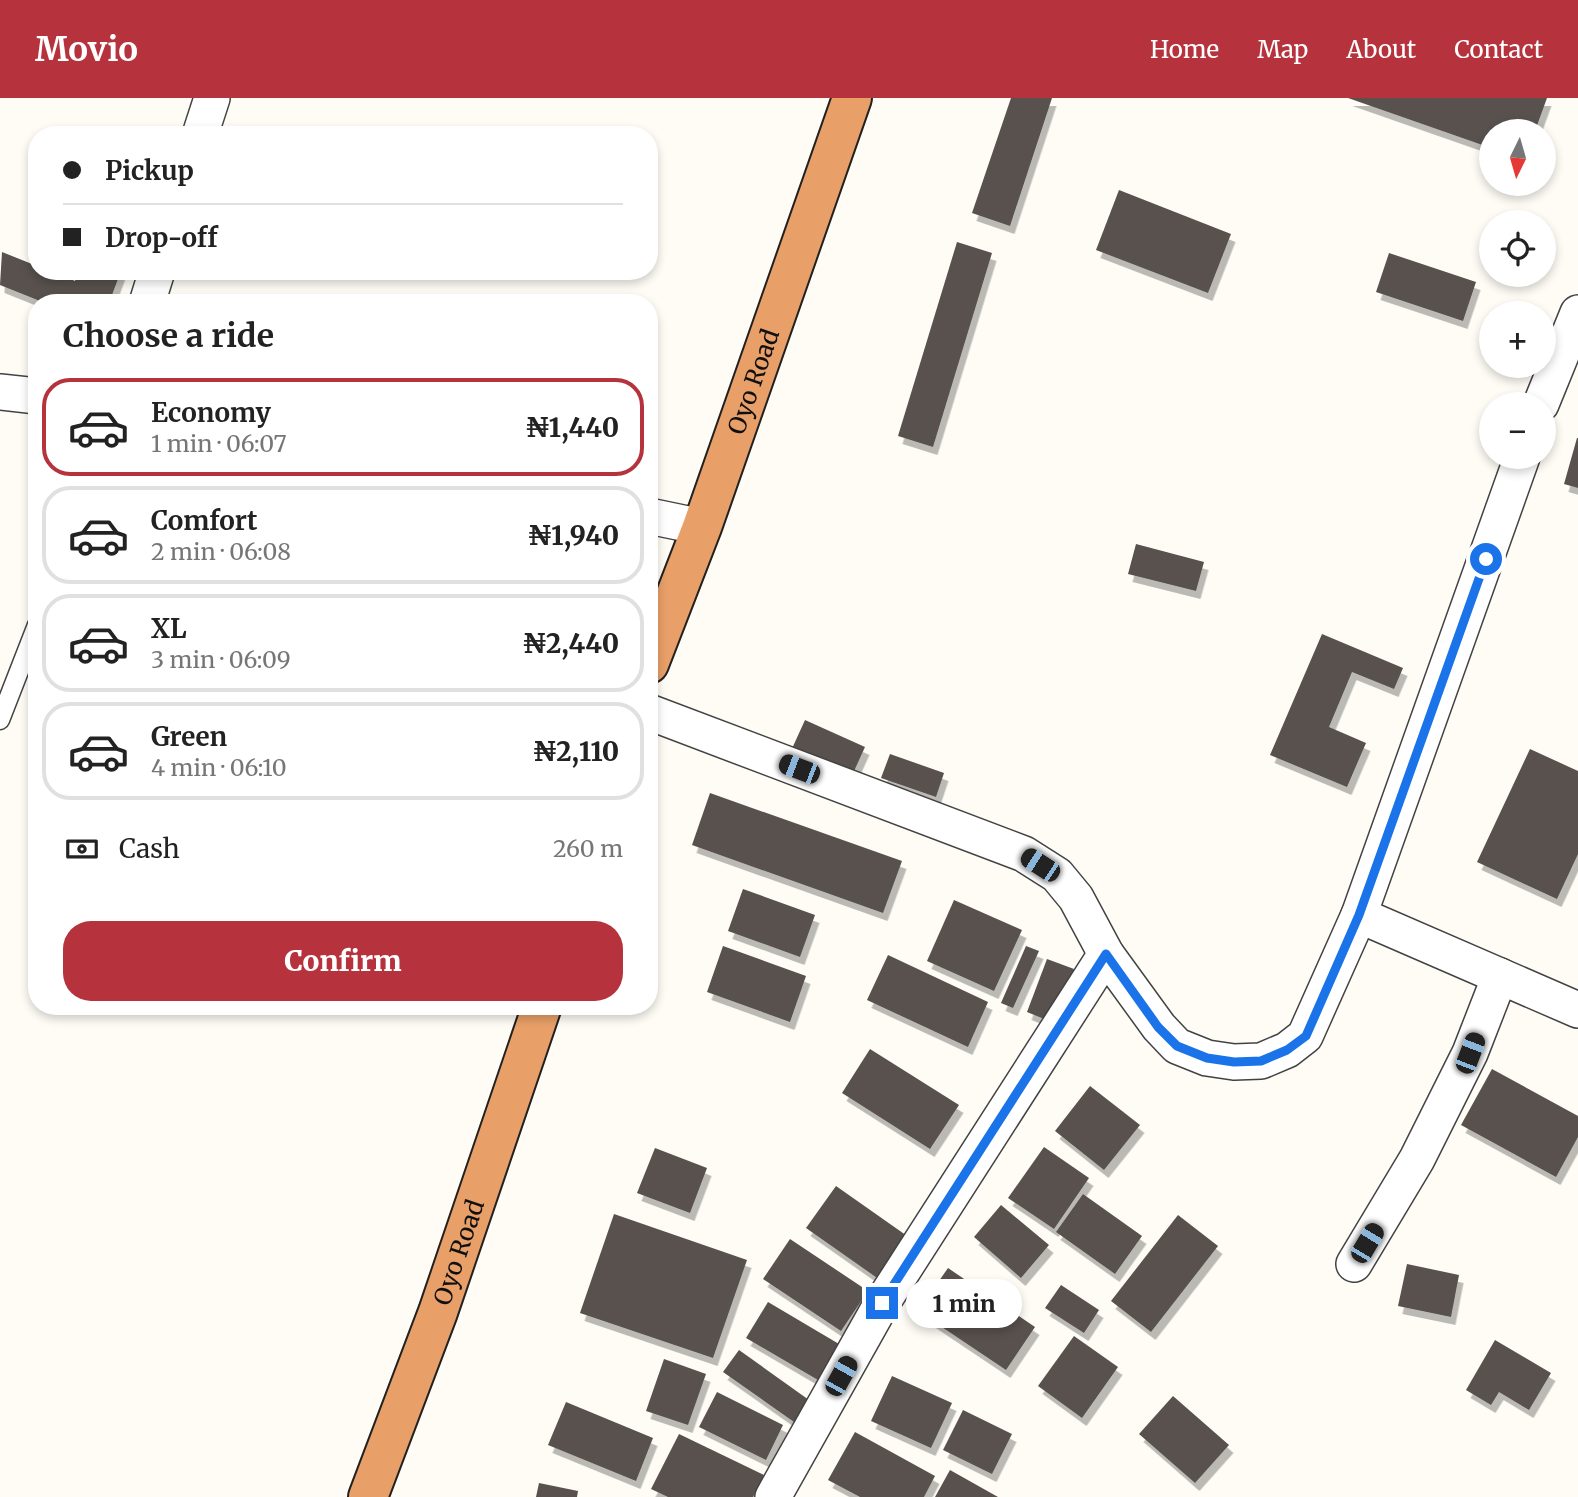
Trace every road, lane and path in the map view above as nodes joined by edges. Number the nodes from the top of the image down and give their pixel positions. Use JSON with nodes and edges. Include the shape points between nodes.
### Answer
{"nodes":[{"id":1,"x":212,"y":98,"type":"edge"},
{"id":2,"x":852,"y":98,"type":"edge"},
{"id":3,"x":203,"y":126,"type":"edge"},
{"id":4,"x":1578,"y":313,"type":"edge"},
{"id":5,"x":1566,"y":370,"type":"edge"},
{"id":6,"x":0,"y":392,"type":"edge"},
{"id":7,"x":1550,"y":392,"type":"edge"},
{"id":8,"x":28,"y":395,"type":"edge"},
{"id":9,"x":1518,"y":469,"type":"edge"},
{"id":10,"x":658,"y":518,"type":"edge"},
{"id":11,"x":702,"y":527,"type":"junction"},
{"id":12,"x":658,"y":641,"type":"edge"},
{"id":13,"x":28,"y":648,"type":"edge"},
{"id":14,"x":658,"y":715,"type":"edge"},
{"id":15,"x":0,"y":720,"type":"edge"},
{"id":16,"x":1359,"y":915,"type":"junction"},
{"id":17,"x":1106,"y":954,"type":"junction"},
{"id":18,"x":1500,"y":976,"type":"junction"},
{"id":19,"x":1578,"y":1010,"type":"edge"},
{"id":20,"x":538,"y":1015,"type":"edge"},
{"id":21,"x":1354,"y":1264,"type":"dead end"},
{"id":22,"x":368,"y":1497,"type":"edge"},
{"id":23,"x":773,"y":1497,"type":"edge"}],
"edges":[{"from":1,"to":3,"type":"street"},
{"from":2,"to":11,"type":"highway","name":"Oyo Road"},
{"from":4,"to":5,"type":"street"},
{"from":5,"to":7,"type":"street"},
{"from":6,"to":8,"type":"street"},
{"from":9,"to":16,"type":"street"},
{"from":10,"to":11,"type":"street"},
{"from":11,"to":12,"type":"highway","name":"Oyo Road"},
{"from":13,"to":15,"type":"lane"},
{"from":14,"to":17,"type":"street","via":[[1024,854],[1057,875],[1076,898]]},
{"from":16,"to":17,"type":"street","via":[[1306,1036],[1261,1061],[1207,1058],[1177,1046]]},
{"from":16,"to":18,"type":"street"},
{"from":17,"to":23,"type":"street","via":[[882,1303]]},
{"from":18,"to":19,"type":"street"},
{"from":18,"to":21,"type":"street","via":[[1470,1053],[1417,1159]]},
{"from":20,"to":22,"type":"highway","name":"Oyo Road","via":[[438,1312]]}]}
